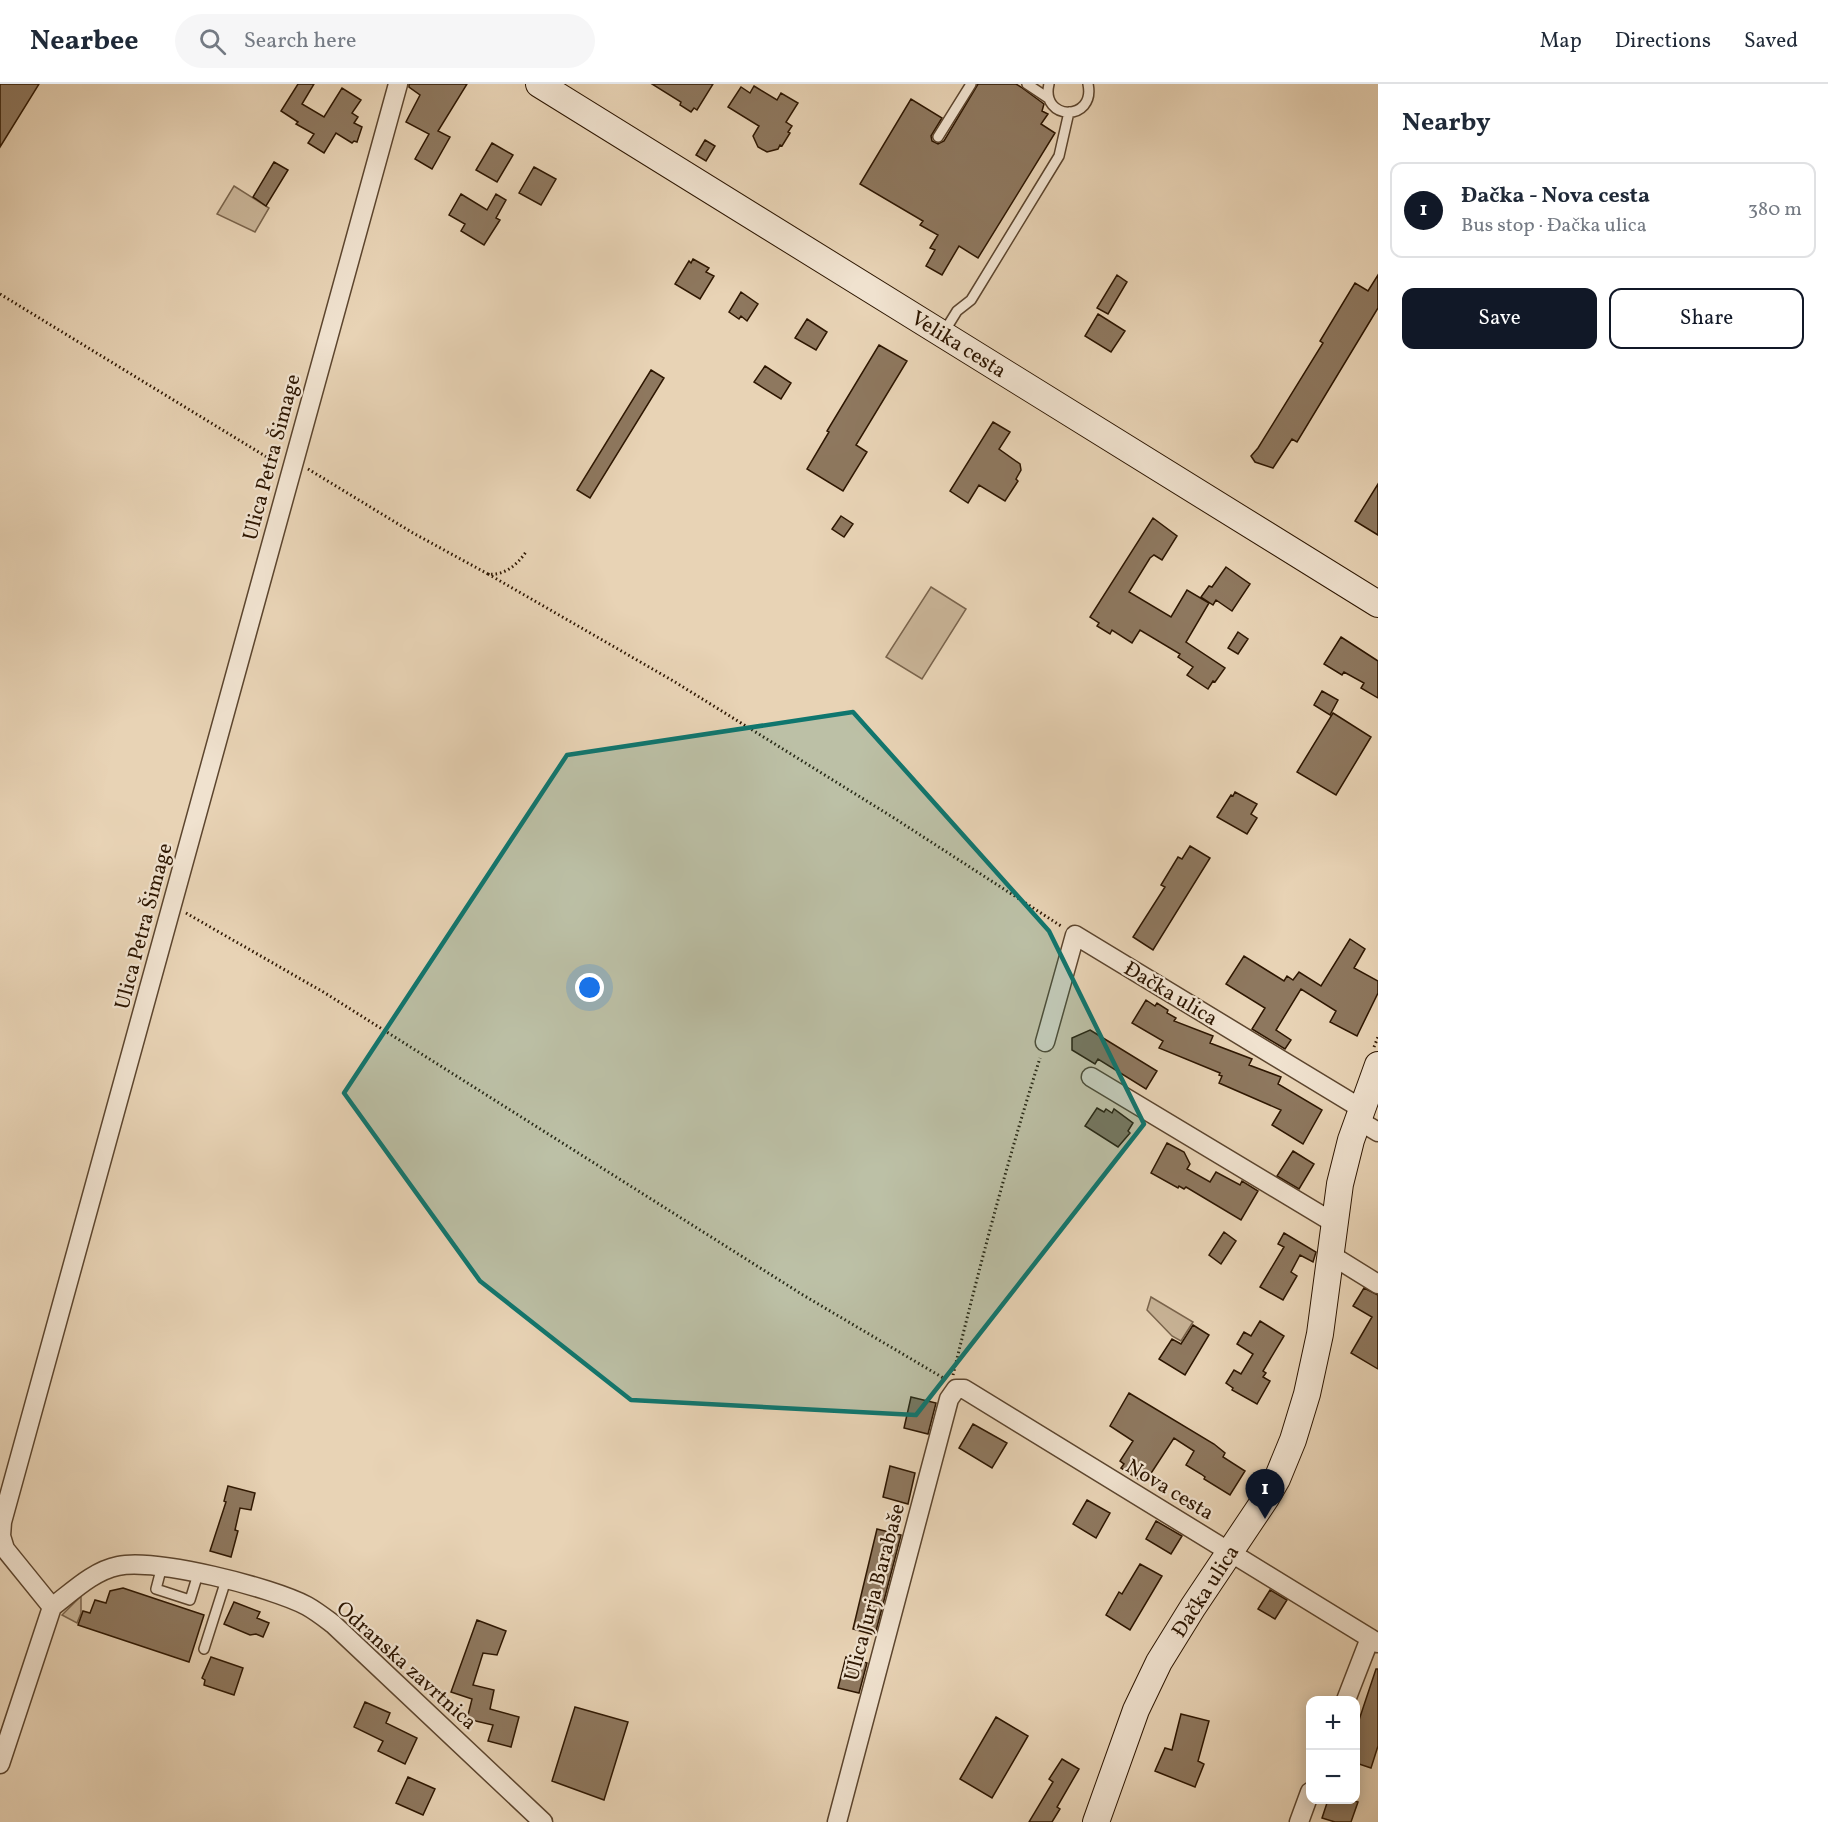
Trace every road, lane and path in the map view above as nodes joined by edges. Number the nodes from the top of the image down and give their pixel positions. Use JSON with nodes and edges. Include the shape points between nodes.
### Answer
{"nodes":[{"id":1,"x":398,"y":84,"type":"edge"},
{"id":2,"x":539,"y":84,"type":"edge"},
{"id":3,"x":971,"y":84,"type":"edge"},
{"id":4,"x":1026,"y":84,"type":"edge"},
{"id":5,"x":1049,"y":84,"type":"edge"},
{"id":6,"x":1088,"y":84,"type":"edge"},
{"id":7,"x":1048,"y":98,"type":"junction"},
{"id":8,"x":1069,"y":112,"type":"junction"},
{"id":9,"x":938,"y":137,"type":"dead end"},
{"id":10,"x":0,"y":294,"type":"edge"},
{"id":11,"x":943,"y":334,"type":"junction"},
{"id":12,"x":293,"y":463,"type":"junction"},
{"id":13,"x":526,"y":552,"type":"dead end"},
{"id":14,"x":488,"y":574,"type":"junction"},
{"id":15,"x":1378,"y":604,"type":"edge"},
{"id":16,"x":172,"y":904,"type":"junction"},
{"id":17,"x":1075,"y":935,"type":"junction"},
{"id":18,"x":1045,"y":1042,"type":"joint"},
{"id":19,"x":1378,"y":1065,"type":"edge"},
{"id":20,"x":1091,"y":1077,"type":"dead end"},
{"id":21,"x":1366,"y":1120,"type":"edge"},
{"id":22,"x":1334,"y":1223,"type":"junction"},
{"id":23,"x":1331,"y":1255,"type":"junction"},
{"id":24,"x":1378,"y":1284,"type":"edge"},
{"id":25,"x":969,"y":1392,"type":"joint"},
{"id":26,"x":1230,"y":1552,"type":"junction"},
{"id":27,"x":162,"y":1566,"type":"junction"},
{"id":28,"x":198,"y":1574,"type":"junction"},
{"id":29,"x":226,"y":1580,"type":"junction"},
{"id":30,"x":52,"y":1607,"type":"junction"},
{"id":31,"x":1374,"y":1641,"type":"edge"},
{"id":32,"x":204,"y":1649,"type":"dead end"},
{"id":33,"x":1348,"y":1696,"type":"edge"},
{"id":34,"x":0,"y":1764,"type":"edge"},
{"id":35,"x":1306,"y":1804,"type":"edge"},
{"id":36,"x":543,"y":1822,"type":"edge"},
{"id":37,"x":837,"y":1822,"type":"edge"},
{"id":38,"x":1096,"y":1822,"type":"edge"},
{"id":39,"x":1299,"y":1822,"type":"edge"}],
"edges":[{"from":1,"to":12,"type":"street","name":"Ulica Petra Šimage"},
{"from":2,"to":11,"type":"main road","name":"Velika cesta"},
{"from":3,"to":9,"type":"lane"},
{"from":4,"to":7,"type":"lane"},
{"from":5,"to":7,"type":"lane"},
{"from":6,"to":8,"type":"lane","via":[[1086,104]]},
{"from":7,"to":8,"type":"lane","via":[[1056,109]]},
{"from":8,"to":11,"type":"lane","via":[[1059,156],[971,300],[957,311]]},
{"from":10,"to":12,"type":"path","via":[[270,459]]},
{"from":11,"to":15,"type":"main road","name":"Velika cesta"},
{"from":12,"to":14,"type":"path"},
{"from":12,"to":16,"type":"street","name":"Ulica Petra Šimage"},
{"from":13,"to":14,"type":"path","via":[[507,570]]},
{"from":14,"to":17,"type":"path","via":[[685,688]]},
{"from":16,"to":18,"type":"path","via":[[325,993],[951,1383],[1017,1129]]},
{"from":16,"to":30,"type":"street","name":"Ulica Petra Šimage","via":[[2,1522],[5,1549]]},
{"from":17,"to":18,"type":"street"},
{"from":17,"to":21,"type":"street","name":"Đačka ulica"},
{"from":19,"to":21,"type":"main road","name":"Đačka ulica"},
{"from":20,"to":22,"type":"street"},
{"from":21,"to":22,"type":"main road","name":"Đačka ulica","via":[[1340,1184]]},
{"from":22,"to":23,"type":"main road","name":"Đačka ulica"},
{"from":23,"to":24,"type":"street"},
{"from":23,"to":26,"type":"main road","name":"Đačka ulica","via":[[1320,1334],[1301,1416],[1277,1479]]},
{"from":25,"to":26,"type":"street","name":"Nova cesta"},
{"from":25,"to":37,"type":"street","name":"Ulica Jurja Barabaše","via":[[956,1389],[949,1399]]},
{"from":26,"to":31,"type":"street","name":"Nova cesta"},
{"from":26,"to":38,"type":"main road","name":"Đačka ulica","via":[[1159,1662],[1136,1710]]},
{"from":27,"to":28,"type":"street","name":"Odranska zavrtnica"},
{"from":27,"to":28,"type":"lane","via":[[156,1589],[190,1600]]},
{"from":27,"to":30,"type":"street","name":"Odranska zavrtnica","via":[[118,1566],[94,1576]]},
{"from":28,"to":29,"type":"street","name":"Odranska zavrtnica"},
{"from":29,"to":32,"type":"lane"},
{"from":29,"to":36,"type":"street","name":"Odranska zavrtnica","via":[[308,1606],[333,1624]]},
{"from":30,"to":34,"type":"street"},
{"from":31,"to":33,"type":"street"},
{"from":35,"to":39,"type":"street"}]}
